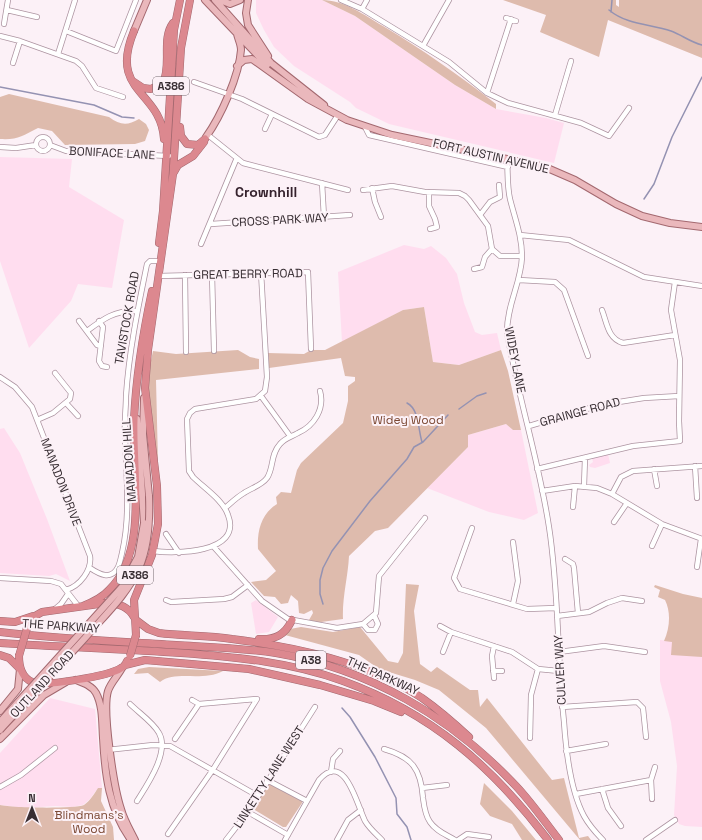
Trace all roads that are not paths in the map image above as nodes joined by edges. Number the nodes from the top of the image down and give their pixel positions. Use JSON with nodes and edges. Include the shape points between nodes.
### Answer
{"nodes":[{"id":1,"x":8,"y":0,"type":"edge"},
{"id":2,"x":75,"y":0,"type":"edge"},
{"id":3,"x":136,"y":0,"type":"edge"},
{"id":4,"x":146,"y":0,"type":"edge"},
{"id":5,"x":180,"y":0,"type":"edge"},
{"id":6,"x":190,"y":0,"type":"edge"},
{"id":7,"x":205,"y":0,"type":"edge"},
{"id":8,"x":215,"y":0,"type":"edge"},
{"id":9,"x":220,"y":0,"type":"edge"},
{"id":10,"x":240,"y":0,"type":"edge"},
{"id":11,"x":248,"y":0,"type":"edge"},
{"id":12,"x":341,"y":0,"type":"edge"},
{"id":13,"x":366,"y":0,"type":"edge"},
{"id":14,"x":449,"y":0,"type":"edge"},
{"id":15,"x":362,"y":8,"type":"junction"},
{"id":16,"x":7,"y":10,"type":"junction"},
{"id":17,"x":36,"y":17,"type":"dead end"},
{"id":18,"x":176,"y":18,"type":"junction"},
{"id":19,"x":516,"y":21,"type":"dead end"},
{"id":20,"x":4,"y":24,"type":"dead end"},
{"id":21,"x":66,"y":31,"type":"junction"},
{"id":22,"x":134,"y":31,"type":"joint"},
{"id":23,"x":237,"y":34,"type":"junction"},
{"id":24,"x":0,"y":36,"type":"edge"},
{"id":25,"x":20,"y":41,"type":"junction"},
{"id":26,"x":423,"y":46,"type":"junction"},
{"id":27,"x":58,"y":54,"type":"junction"},
{"id":28,"x":571,"y":61,"type":"dead end"},
{"id":29,"x":13,"y":63,"type":"dead end"},
{"id":30,"x":271,"y":63,"type":"junction"},
{"id":31,"x":237,"y":66,"type":"junction"},
{"id":32,"x":279,"y":78,"type":"junction"},
{"id":33,"x":132,"y":81,"type":"junction"},
{"id":34,"x":194,"y":82,"type":"dead end"},
{"id":35,"x":487,"y":93,"type":"junction"},
{"id":36,"x":229,"y":94,"type":"junction"},
{"id":37,"x":123,"y":97,"type":"dead end"},
{"id":38,"x":178,"y":107,"type":"junction"},
{"id":39,"x":630,"y":108,"type":"dead end"},
{"id":40,"x":272,"y":114,"type":"junction"},
{"id":41,"x":338,"y":115,"type":"junction"},
{"id":42,"x":555,"y":115,"type":"junction"},
{"id":43,"x":365,"y":127,"type":"junction"},
{"id":44,"x":265,"y":129,"type":"dead end"},
{"id":45,"x":207,"y":137,"type":"junction"},
{"id":46,"x":36,"y":145,"type":"junction"},
{"id":47,"x":50,"y":145,"type":"junction"},
{"id":48,"x":0,"y":147,"type":"edge"},
{"id":49,"x":166,"y":154,"type":"junction"},
{"id":50,"x":175,"y":157,"type":"junction"},
{"id":51,"x":507,"y":159,"type":"junction"},
{"id":52,"x":236,"y":160,"type":"junction"},
{"id":53,"x":508,"y":167,"type":"junction"},
{"id":54,"x":173,"y":174,"type":"junction"},
{"id":55,"x":322,"y":183,"type":"junction"},
{"id":56,"x":500,"y":185,"type":"dead end"},
{"id":57,"x":372,"y":188,"type":"junction"},
{"id":58,"x":348,"y":190,"type":"dead end"},
{"id":59,"x":363,"y":190,"type":"dead end"},
{"id":60,"x":429,"y":192,"type":"junction"},
{"id":61,"x":350,"y":215,"type":"dead end"},
{"id":62,"x":480,"y":215,"type":"junction"},
{"id":63,"x":324,"y":217,"type":"junction"},
{"id":64,"x":381,"y":217,"type":"dead end"},
{"id":65,"x":211,"y":224,"type":"junction"},
{"id":66,"x":702,"y":227,"type":"edge"},
{"id":67,"x":430,"y":229,"type":"dead end"},
{"id":68,"x":520,"y":235,"type":"junction"},
{"id":69,"x":201,"y":244,"type":"dead end"},
{"id":70,"x":492,"y":249,"type":"junction"},
{"id":71,"x":522,"y":256,"type":"junction"},
{"id":72,"x":158,"y":262,"type":"junction"},
{"id":73,"x":474,"y":269,"type":"dead end"},
{"id":74,"x":261,"y":272,"type":"junction"},
{"id":75,"x":212,"y":274,"type":"junction"},
{"id":76,"x":185,"y":275,"type":"junction"},
{"id":77,"x":158,"y":276,"type":"junction"},
{"id":78,"x":519,"y":280,"type":"junction"},
{"id":79,"x":675,"y":282,"type":"junction"},
{"id":80,"x":702,"y":286,"type":"edge"},
{"id":81,"x":602,"y":310,"type":"dead end"},
{"id":82,"x":137,"y":311,"type":"junction"},
{"id":83,"x":79,"y":321,"type":"dead end"},
{"id":84,"x":100,"y":321,"type":"junction"},
{"id":85,"x":87,"y":331,"type":"junction"},
{"id":86,"x":675,"y":335,"type":"junction"},
{"id":87,"x":101,"y":346,"type":"junction"},
{"id":88,"x":311,"y":349,"type":"dead end"},
{"id":89,"x":214,"y":351,"type":"dead end"},
{"id":90,"x":186,"y":352,"type":"dead end"},
{"id":91,"x":588,"y":356,"type":"dead end"},
{"id":92,"x":107,"y":367,"type":"dead end"},
{"id":93,"x":55,"y":373,"type":"dead end"},
{"id":94,"x":0,"y":377,"type":"edge"},
{"id":95,"x":144,"y":388,"type":"junction"},
{"id":96,"x":320,"y":391,"type":"dead end"},
{"id":97,"x":261,"y":396,"type":"junction"},
{"id":98,"x":680,"y":396,"type":"junction"},
{"id":99,"x":136,"y":400,"type":"junction"},
{"id":100,"x":66,"y":403,"type":"junction"},
{"id":101,"x":78,"y":416,"type":"dead end"},
{"id":102,"x":37,"y":420,"type":"junction"},
{"id":103,"x":529,"y":426,"type":"junction"},
{"id":104,"x":290,"y":436,"type":"junction"},
{"id":105,"x":585,"y":458,"type":"junction"},
{"id":106,"x":695,"y":466,"type":"junction"},
{"id":107,"x":702,"y":466,"type":"edge"},
{"id":108,"x":537,"y":469,"type":"junction"},
{"id":109,"x":654,"y":469,"type":"junction"},
{"id":110,"x":575,"y":486,"type":"junction"},
{"id":111,"x":584,"y":486,"type":"junction"},
{"id":112,"x":657,"y":486,"type":"dead end"},
{"id":113,"x":542,"y":491,"type":"junction"},
{"id":114,"x":612,"y":494,"type":"junction"},
{"id":115,"x":697,"y":498,"type":"dead end"},
{"id":116,"x":627,"y":503,"type":"junction"},
{"id":117,"x":573,"y":507,"type":"dead end"},
{"id":118,"x":225,"y":508,"type":"junction"},
{"id":119,"x":422,"y":519,"type":"dead end"},
{"id":120,"x":614,"y":522,"type":"dead end"},
{"id":121,"x":662,"y":524,"type":"junction"},
{"id":122,"x":472,"y":528,"type":"dead end"},
{"id":123,"x":166,"y":534,"type":"dead end"},
{"id":124,"x":702,"y":539,"type":"edge"},
{"id":125,"x":213,"y":546,"type":"junction"},
{"id":126,"x":520,"y":546,"type":"dead end"},
{"id":127,"x":652,"y":546,"type":"dead end"},
{"id":128,"x":153,"y":551,"type":"junction"},
{"id":129,"x":179,"y":553,"type":"junction"},
{"id":130,"x":565,"y":559,"type":"dead end"},
{"id":131,"x":696,"y":567,"type":"dead end"},
{"id":132,"x":90,"y":568,"type":"junction"},
{"id":133,"x":0,"y":578,"type":"edge"},
{"id":134,"x":248,"y":585,"type":"junction"},
{"id":135,"x":67,"y":592,"type":"junction"},
{"id":136,"x":166,"y":600,"type":"dead end"},
{"id":137,"x":642,"y":601,"type":"dead end"},
{"id":138,"x":513,"y":604,"type":"junction"},
{"id":139,"x":81,"y":607,"type":"junction"},
{"id":140,"x":556,"y":608,"type":"junction"},
{"id":141,"x":53,"y":609,"type":"junction"},
{"id":142,"x":578,"y":613,"type":"junction"},
{"id":143,"x":374,"y":615,"type":"junction"},
{"id":144,"x":35,"y":616,"type":"junction"},
{"id":145,"x":557,"y":616,"type":"junction"},
{"id":146,"x":136,"y":619,"type":"junction"},
{"id":147,"x":292,"y":620,"type":"junction"},
{"id":148,"x":0,"y":621,"type":"edge"},
{"id":149,"x":363,"y":624,"type":"junction"},
{"id":150,"x":440,"y":626,"type":"dead end"},
{"id":151,"x":0,"y":632,"type":"edge"},
{"id":152,"x":450,"y":632,"type":"junction"},
{"id":153,"x":77,"y":637,"type":"joint"},
{"id":154,"x":84,"y":638,"type":"joint"},
{"id":155,"x":230,"y":638,"type":"junction"},
{"id":156,"x":0,"y":643,"type":"edge"},
{"id":157,"x":494,"y":646,"type":"junction"},
{"id":158,"x":443,"y":652,"type":"dead end"},
{"id":159,"x":560,"y":652,"type":"junction"},
{"id":160,"x":645,"y":652,"type":"dead end"},
{"id":161,"x":0,"y":655,"type":"edge"},
{"id":162,"x":124,"y":666,"type":"junction"},
{"id":163,"x":20,"y":669,"type":"junction"},
{"id":164,"x":538,"y":669,"type":"junction"},
{"id":165,"x":493,"y":671,"type":"junction"},
{"id":166,"x":502,"y":671,"type":"dead end"},
{"id":167,"x":559,"y":671,"type":"junction"},
{"id":168,"x":494,"y":678,"type":"dead end"},
{"id":169,"x":76,"y":680,"type":"junction"},
{"id":170,"x":68,"y":681,"type":"junction"},
{"id":171,"x":192,"y":700,"type":"dead end"},
{"id":172,"x":130,"y":704,"type":"dead end"},
{"id":173,"x":199,"y":704,"type":"junction"},
{"id":174,"x":315,"y":707,"type":"dead end"},
{"id":175,"x":562,"y":707,"type":"junction"},
{"id":176,"x":0,"y":711,"type":"edge"},
{"id":177,"x":0,"y":722,"type":"edge"},
{"id":178,"x":0,"y":730,"type":"edge"},
{"id":179,"x":444,"y":734,"type":"junction"},
{"id":180,"x":646,"y":737,"type":"dead end"},
{"id":181,"x":530,"y":738,"type":"dead end"},
{"id":182,"x":0,"y":739,"type":"edge"},
{"id":183,"x":175,"y":739,"type":"dead end"},
{"id":184,"x":606,"y":744,"type":"dead end"},
{"id":185,"x":161,"y":745,"type":"junction"},
{"id":186,"x":55,"y":748,"type":"dead end"},
{"id":187,"x":384,"y":749,"type":"dead end"},
{"id":188,"x":107,"y":750,"type":"junction"},
{"id":189,"x":340,"y":750,"type":"dead end"},
{"id":190,"x":566,"y":751,"type":"junction"},
{"id":191,"x":655,"y":767,"type":"dead end"},
{"id":192,"x":212,"y":771,"type":"junction"},
{"id":193,"x":332,"y":772,"type":"junction"},
{"id":194,"x":267,"y":780,"type":"junction"},
{"id":195,"x":651,"y":780,"type":"junction"},
{"id":196,"x":447,"y":785,"type":"dead end"},
{"id":197,"x":0,"y":787,"type":"edge"},
{"id":198,"x":517,"y":787,"type":"junction"},
{"id":199,"x":422,"y":788,"type":"junction"},
{"id":200,"x":602,"y":789,"type":"junction"},
{"id":201,"x":576,"y":794,"type":"junction"},
{"id":202,"x":258,"y":796,"type":"junction"},
{"id":203,"x":652,"y":799,"type":"dead end"},
{"id":204,"x":137,"y":801,"type":"dead end"},
{"id":205,"x":307,"y":801,"type":"junction"},
{"id":206,"x":360,"y":810,"type":"junction"},
{"id":207,"x":248,"y":812,"type":"junction"},
{"id":208,"x":676,"y":820,"type":"dead end"},
{"id":209,"x":622,"y":826,"type":"dead end"},
{"id":210,"x":168,"y":834,"type":"dead end"},
{"id":211,"x":288,"y":835,"type":"junction"},
{"id":212,"x":487,"y":835,"type":"dead end"},
{"id":213,"x":131,"y":840,"type":"edge"},
{"id":214,"x":135,"y":840,"type":"edge"},
{"id":215,"x":226,"y":840,"type":"edge"},
{"id":216,"x":285,"y":840,"type":"edge"},
{"id":217,"x":337,"y":840,"type":"edge"},
{"id":218,"x":382,"y":840,"type":"edge"},
{"id":219,"x":455,"y":840,"type":"edge"},
{"id":220,"x":458,"y":840,"type":"edge"},
{"id":221,"x":548,"y":840,"type":"edge"},
{"id":222,"x":559,"y":840,"type":"edge"},
{"id":223,"x":603,"y":840,"type":"edge"},
{"id":224,"x":646,"y":840,"type":"edge"}],
"edges":[{"from":1,"to":16,"type":"street"},
{"from":2,"to":21,"type":"street"},
{"from":3,"to":21,"type":"street","via":[[116,51]]},
{"from":4,"to":22,"type":"main road"},
{"from":5,"to":18,"type":"highway","number":"A386"},
{"from":6,"to":38,"type":"highway","number":"A386","via":[[181,48]]},
{"from":7,"to":23,"type":"main road"},
{"from":8,"to":30,"type":"main road"},
{"from":9,"to":10,"type":"main road","via":[[230,4]]},
{"from":11,"to":30,"type":"main road","via":[[248,26]]},
{"from":12,"to":15,"type":"street"},
{"from":13,"to":15,"type":"street"},
{"from":14,"to":26,"type":"street"},
{"from":15,"to":26,"type":"street"},
{"from":16,"to":17,"type":"street"},
{"from":16,"to":20,"type":"street"},
{"from":18,"to":33,"type":"highway","via":[[170,27],[163,83],[151,89],[143,88]]},
{"from":18,"to":49,"type":"highway","number":"A386"},
{"from":19,"to":35,"type":"street","via":[[508,19]]},
{"from":21,"to":27,"type":"street"},
{"from":22,"to":33,"type":"highway","via":[[126,57],[126,66]]},
{"from":23,"to":31,"type":"main road","via":[[241,50]]},
{"from":23,"to":32,"type":"main road"},
{"from":24,"to":25,"type":"street"},
{"from":25,"to":27,"type":"street"},
{"from":25,"to":29,"type":"street"},
{"from":26,"to":35,"type":"street","via":[[449,62]]},
{"from":27,"to":37,"type":"street","via":[[82,66],[96,88]]},
{"from":28,"to":42,"type":"street"},
{"from":30,"to":41,"type":"main road","name":"FORT AUSTIN AVENUE"},
{"from":31,"to":32,"type":"main road","name":"FORT AUSTIN AVENUE","via":[[244,60],[252,59]]},
{"from":31,"to":36,"type":"main road"},
{"from":32,"to":41,"type":"main road","name":"FORT AUSTIN AVENUE","via":[[308,100]]},
{"from":33,"to":49,"type":"highway","via":[[162,124]]},
{"from":34,"to":36,"type":"street"},
{"from":35,"to":42,"type":"street","via":[[508,103]]},
{"from":36,"to":40,"type":"street"},
{"from":36,"to":45,"type":"main road"},
{"from":38,"to":45,"type":"highway","via":[[181,136],[185,142],[192,146],[198,145]]},
{"from":38,"to":50,"type":"highway","number":"A386"},
{"from":39,"to":42,"type":"street","via":[[609,136]]},
{"from":40,"to":41,"type":"street","via":[[319,137],[325,135]]},
{"from":40,"to":44,"type":"street"},
{"from":41,"to":43,"type":"main road","name":"FORT AUSTIN AVENUE"},
{"from":43,"to":51,"type":"main road","name":"FORT AUSTIN AVENUE"},
{"from":43,"to":53,"type":"street","name":"FORT AUSTIN AVENUE","via":[[369,135]]},
{"from":45,"to":52,"type":"street"},
{"from":45,"to":54,"type":"highway","via":[[193,156],[178,165]]},
{"from":46,"to":47,"type":"street","name":"BONIFACE LANE","via":[[43,151]]},
{"from":46,"to":47,"type":"street","name":"BONIFACE LANE","via":[[38,139],[43,137],[48,138]]},
{"from":46,"to":48,"type":"street","name":"BONIFACE LANE","via":[[25,148]]},
{"from":47,"to":49,"type":"street","name":"BONIFACE LANE","via":[[66,151]]},
{"from":49,"to":50,"type":"street","name":"BONIFACE LANE"},
{"from":49,"to":72,"type":"highway","number":"A386"},
{"from":50,"to":54,"type":"highway","number":"A386"},
{"from":51,"to":53,"type":"street","name":"WIDEY LANE"},
{"from":51,"to":66,"type":"main road","name":"FORT AUSTIN AVENUE","via":[[563,174],[642,216]]},
{"from":52,"to":55,"type":"street","via":[[243,164]]},
{"from":52,"to":65,"type":"street"},
{"from":53,"to":68,"type":"street","name":"WIDEY LANE","via":[[510,198]]},
{"from":54,"to":72,"type":"highway","number":"A386"},
{"from":55,"to":58,"type":"street"},
{"from":55,"to":63,"type":"street"},
{"from":56,"to":62,"type":"street","via":[[498,199],[490,202]]},
{"from":57,"to":59,"type":"street"},
{"from":57,"to":60,"type":"street","via":[[392,186]]},
{"from":57,"to":64,"type":"street"},
{"from":60,"to":62,"type":"street","via":[[466,196]]},
{"from":60,"to":67,"type":"street","via":[[428,206],[437,227]]},
{"from":61,"to":63,"type":"street","name":"CROSS PARK WAY"},
{"from":62,"to":70,"type":"street","via":[[488,226]]},
{"from":63,"to":65,"type":"street","name":"CROSS PARK WAY"},
{"from":65,"to":69,"type":"street"},
{"from":68,"to":71,"type":"street","name":"WIDEY LANE"},
{"from":68,"to":79,"type":"street","via":[[568,240],[644,277]]},
{"from":70,"to":71,"type":"street","via":[[500,256]]},
{"from":70,"to":73,"type":"street","via":[[485,257],[483,269]]},
{"from":71,"to":78,"type":"street","name":"WIDEY LANE"},
{"from":72,"to":77,"type":"highway","name":"MANADON HILL","number":"A386"},
{"from":72,"to":82,"type":"street","name":"TAVISTOCK ROAD","via":[[150,261],[147,264]]},
{"from":72,"to":99,"type":"highway","name":"MANADON HILL","number":"A386","via":[[140,354]]},
{"from":74,"to":75,"type":"street","name":"GREAT BERRY ROAD"},
{"from":74,"to":88,"type":"street","name":"GREAT BERRY ROAD","via":[[308,272]]},
{"from":74,"to":97,"type":"street","via":[[267,376],[265,391]]},
{"from":75,"to":76,"type":"street","name":"GREAT BERRY ROAD"},
{"from":75,"to":89,"type":"street"},
{"from":76,"to":77,"type":"street","name":"GREAT BERRY ROAD"},
{"from":76,"to":90,"type":"street"},
{"from":77,"to":95,"type":"highway","name":"MANADON HILL","number":"A386"},
{"from":78,"to":91,"type":"street","via":[[555,282],[564,290]]},
{"from":78,"to":103,"type":"street","name":"WIDEY LANE","via":[[512,297],[507,332]]},
{"from":79,"to":80,"type":"street"},
{"from":79,"to":86,"type":"street","via":[[671,310]]},
{"from":81,"to":86,"type":"street","via":[[611,336],[617,341],[623,343]]},
{"from":82,"to":84,"type":"street","via":[[117,312]]},
{"from":82,"to":132,"type":"street","name":"TAVISTOCK ROAD","via":[[126,402],[126,536],[118,567],[114,572],[103,575]]},
{"from":83,"to":85,"type":"street"},
{"from":84,"to":85,"type":"street"},
{"from":84,"to":87,"type":"street","via":[[103,327]]},
{"from":85,"to":87,"type":"street","via":[[97,345]]},
{"from":86,"to":98,"type":"street","via":[[680,360]]},
{"from":87,"to":92,"type":"street","via":[[99,361],[102,366]]},
{"from":93,"to":100,"type":"street","via":[[71,393]]},
{"from":94,"to":102,"type":"street","name":"MANADON DRIVE","via":[[22,394]]},
{"from":95,"to":128,"type":"highway","via":[[158,504],[158,524]]},
{"from":95,"to":154,"type":"main road","name":"MANADON HILL","number":"A386","bridge":true,"via":[[143,434],[149,496],[148,533],[139,568],[119,600]]},
{"from":96,"to":104,"type":"street","via":[[320,412],[305,430]]},
{"from":97,"to":104,"type":"street"},
{"from":97,"to":118,"type":"street","via":[[247,401],[202,407],[190,413],[187,419],[190,471]]},
{"from":98,"to":103,"type":"street","name":"GRAINGE ROAD","via":[[644,398],[600,405]]},
{"from":98,"to":105,"type":"street","via":[[680,441],[633,446]]},
{"from":99,"to":139,"type":"highway","via":[[135,528],[132,547],[123,571],[113,586],[101,597]]},
{"from":99,"to":153,"type":"main road","name":"MANADON HILL","number":"A386","bridge":true,"via":[[144,523],[138,558],[115,596]]},
{"from":100,"to":101,"type":"street"},
{"from":100,"to":102,"type":"street"},
{"from":102,"to":132,"type":"street","name":"MANADON DRIVE","via":[[90,556]]},
{"from":103,"to":108,"type":"street","name":"WIDEY LANE"},
{"from":104,"to":118,"type":"street","via":[[284,439],[273,453],[267,477]]},
{"from":105,"to":108,"type":"street"},
{"from":105,"to":111,"type":"street"},
{"from":106,"to":107,"type":"street"},
{"from":106,"to":109,"type":"street"},
{"from":106,"to":115,"type":"street"},
{"from":108,"to":113,"type":"street","name":"WIDEY LANE"},
{"from":109,"to":112,"type":"street"},
{"from":109,"to":114,"type":"street","via":[[627,473],[621,477]]},
{"from":110,"to":111,"type":"street"},
{"from":110,"to":113,"type":"street"},
{"from":110,"to":117,"type":"street"},
{"from":111,"to":114,"type":"street"},
{"from":113,"to":140,"type":"street","name":"CULVER WAY","via":[[552,547]]},
{"from":114,"to":116,"type":"street"},
{"from":116,"to":120,"type":"street"},
{"from":116,"to":121,"type":"street"},
{"from":118,"to":125,"type":"street","via":[[229,516],[229,529],[222,541]]},
{"from":119,"to":143,"type":"street","via":[[379,576],[377,609]]},
{"from":121,"to":124,"type":"street"},
{"from":121,"to":127,"type":"street"},
{"from":122,"to":138,"type":"street","via":[[454,578],[460,589]]},
{"from":123,"to":129,"type":"street"},
{"from":124,"to":131,"type":"street"},
{"from":125,"to":129,"type":"street"},
{"from":125,"to":134,"type":"street"},
{"from":126,"to":138,"type":"street","via":[[513,544],[518,581]]},
{"from":128,"to":129,"type":"street"},
{"from":128,"to":146,"type":"highway","via":[[136,595]]},
{"from":130,"to":142,"type":"street","via":[[573,564],[574,568]]},
{"from":132,"to":135,"type":"street"},
{"from":133,"to":135,"type":"street","via":[[51,581],[61,584]]},
{"from":134,"to":136,"type":"street","via":[[224,599],[171,602]]},
{"from":134,"to":147,"type":"street","via":[[262,601]]},
{"from":135,"to":139,"type":"street"},
{"from":135,"to":141,"type":"street","via":[[61,604]]},
{"from":137,"to":142,"type":"street","via":[[622,598],[594,611]]},
{"from":138,"to":140,"type":"street","via":[[527,609]]},
{"from":139,"to":141,"type":"highway"},
{"from":139,"to":146,"type":"highway","via":[[116,603],[126,608]]},
{"from":140,"to":145,"type":"street","name":"CULVER WAY"},
{"from":141,"to":144,"type":"highway"},
{"from":142,"to":145,"type":"street"},
{"from":143,"to":149,"type":"street"},
{"from":143,"to":149,"type":"street","via":[[378,624],[375,630],[368,630]]},
{"from":144,"to":148,"type":"highway","via":[[14,622]]},
{"from":144,"to":163,"type":"highway","bridge":true,"via":[[27,628],[19,656]]},
{"from":145,"to":159,"type":"street","name":"CULVER WAY"},
{"from":146,"to":155,"type":"highway","number":"A38","via":[[148,629],[159,633]]},
{"from":146,"to":162,"type":"highway","bridge":true,"via":[[136,635]]},
{"from":147,"to":149,"type":"street","via":[[330,628]]},
{"from":147,"to":155,"type":"highway","via":[[283,634],[276,638]]},
{"from":150,"to":152,"type":"street"},
{"from":151,"to":198,"type":"highway","name":"THE PARKWAY","number":"A38","via":[[249,650],[321,663],[368,679],[423,707],[490,760]]},
{"from":152,"to":157,"type":"street"},
{"from":152,"to":158,"type":"street"},
{"from":153,"to":177,"type":"main road","name":"OUTLAND ROAD","number":"A386","bridge":true},
{"from":154,"to":178,"type":"main road","name":"OUTLAND ROAD","number":"A386","bridge":true},
{"from":155,"to":198,"type":"highway","number":"A38","via":[[322,655],[401,686],[445,715],[501,766]]},
{"from":156,"to":179,"type":"highway","name":"THE PARKWAY","number":"A38","via":[[217,656],[293,666],[364,689],[408,711]]},
{"from":157,"to":164,"type":"street","via":[[512,652]]},
{"from":157,"to":165,"type":"street"},
{"from":159,"to":160,"type":"street","via":[[604,646]]},
{"from":159,"to":167,"type":"street","name":"CULVER WAY"},
{"from":161,"to":163,"type":"highway","via":[[9,658]]},
{"from":162,"to":169,"type":"highway"},
{"from":162,"to":179,"type":"highway","number":"A38","via":[[145,660],[268,672],[374,701]]},
{"from":162,"to":188,"type":"main road","via":[[109,689]]},
{"from":163,"to":170,"type":"highway","via":[[28,680],[37,683]]},
{"from":163,"to":176,"type":"main road","via":[[18,688]]},
{"from":164,"to":167,"type":"street"},
{"from":164,"to":181,"type":"street","via":[[531,695],[528,732]]},
{"from":165,"to":166,"type":"street"},
{"from":165,"to":168,"type":"street"},
{"from":167,"to":175,"type":"street","name":"CULVER WAY"},
{"from":169,"to":170,"type":"highway"},
{"from":169,"to":188,"type":"main road","via":[[91,688],[98,697]]},
{"from":170,"to":182,"type":"main road","via":[[44,694]]},
{"from":171,"to":173,"type":"street"},
{"from":172,"to":185,"type":"street","via":[[158,731]]},
{"from":173,"to":183,"type":"street"},
{"from":173,"to":192,"type":"street","via":[[257,699]]},
{"from":174,"to":194,"type":"street","name":"LINKETTY LANE WEST","via":[[313,715]]},
{"from":175,"to":180,"type":"street","via":[[637,702],[643,708],[643,731]]},
{"from":175,"to":190,"type":"street","name":"CULVER WAY"},
{"from":179,"to":221,"type":"highway","name":"THE PARKWAY","number":"A38","via":[[501,783]]},
{"from":184,"to":190,"type":"street"},
{"from":185,"to":188,"type":"street"},
{"from":185,"to":192,"type":"street","via":[[181,751]]},
{"from":185,"to":204,"type":"street","via":[[159,762]]},
{"from":186,"to":197,"type":"street","via":[[21,775]]},
{"from":187,"to":199,"type":"street","via":[[396,753],[412,764],[418,773]]},
{"from":188,"to":213,"type":"main road","via":[[107,782],[114,810]]},
{"from":188,"to":214,"type":"main road","via":[[121,810]]},
{"from":189,"to":193,"type":"street","via":[[333,759]]},
{"from":190,"to":201,"type":"street","name":"CULVER WAY"},
{"from":191,"to":195,"type":"street"},
{"from":192,"to":202,"type":"street"},
{"from":192,"to":210,"type":"street"},
{"from":193,"to":205,"type":"street","via":[[318,780]]},
{"from":193,"to":206,"type":"street","via":[[341,774],[348,780]]},
{"from":194,"to":202,"type":"street","name":"LINKETTY LANE WEST"},
{"from":194,"to":205,"type":"street"},
{"from":195,"to":200,"type":"street"},
{"from":195,"to":203,"type":"street"},
{"from":196,"to":199,"type":"street"},
{"from":198,"to":222,"type":"highway","name":"THE PARKWAY","number":"A38"},
{"from":199,"to":219,"type":"street","via":[[424,808],[429,821],[439,832]]},
{"from":200,"to":201,"type":"street"},
{"from":200,"to":209,"type":"street","via":[[608,808]]},
{"from":201,"to":223,"type":"street","name":"CULVER WAY","via":[[583,815]]},
{"from":202,"to":207,"type":"street","name":"LINKETTY LANE WEST"},
{"from":205,"to":211,"type":"street"},
{"from":206,"to":217,"type":"street","via":[[348,820]]},
{"from":206,"to":218,"type":"street","via":[[367,824]]},
{"from":207,"to":211,"type":"street"},
{"from":207,"to":215,"type":"street","name":"LINKETTY LANE WEST"},
{"from":208,"to":224,"type":"street"},
{"from":211,"to":216,"type":"street"},
{"from":212,"to":220,"type":"street","via":[[467,834]]}]}
